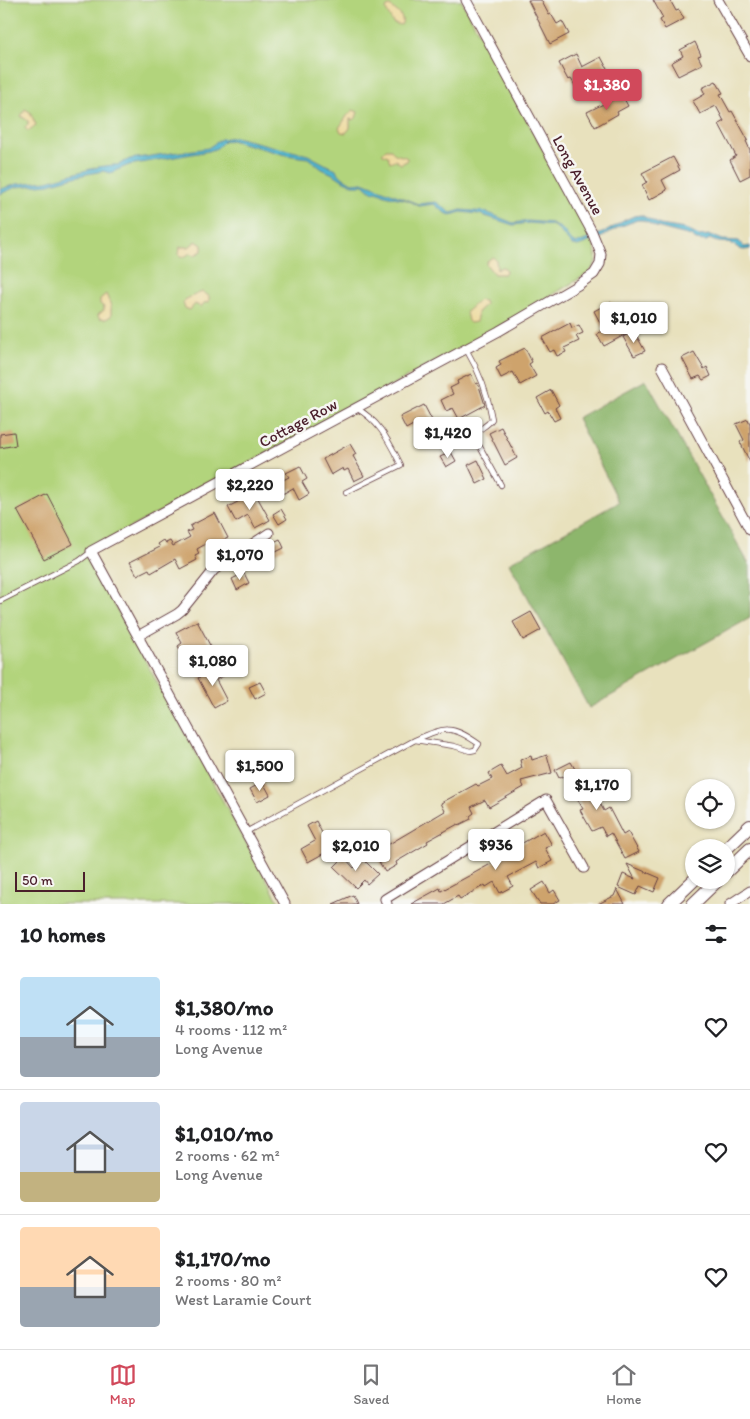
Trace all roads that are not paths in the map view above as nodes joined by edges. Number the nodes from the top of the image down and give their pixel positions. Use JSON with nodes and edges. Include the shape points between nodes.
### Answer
{"nodes":[{"id":1,"x":466,"y":0,"type":"edge"},
{"id":2,"x":718,"y":0,"type":"edge"},
{"id":3,"x":750,"y":56,"type":"edge"},
{"id":4,"x":601,"y":260,"type":"joint"},
{"id":5,"x":466,"y":349,"type":"junction"},
{"id":6,"x":662,"y":367,"type":"dead end"},
{"id":7,"x":356,"y":408,"type":"junction"},
{"id":8,"x":501,"y":485,"type":"dead end"},
{"id":9,"x":346,"y":492,"type":"dead end"},
{"id":10,"x":750,"y":530,"type":"edge"},
{"id":11,"x":269,"y":533,"type":"dead end"},
{"id":12,"x":91,"y":551,"type":"junction"},
{"id":13,"x":0,"y":601,"type":"edge"},
{"id":14,"x":138,"y":636,"type":"junction"},
{"id":15,"x":415,"y":740,"type":"junction"},
{"id":16,"x":750,"y":826,"type":"edge"},
{"id":17,"x":246,"y":832,"type":"junction"},
{"id":18,"x":735,"y":840,"type":"edge"},
{"id":19,"x":750,"y":849,"type":"edge"},
{"id":20,"x":735,"y":863,"type":"edge"},
{"id":21,"x":584,"y":868,"type":"dead end"},
{"id":22,"x":685,"y":889,"type":"edge"},
{"id":23,"x":709,"y":889,"type":"edge"},
{"id":24,"x":750,"y":891,"type":"edge"},
{"id":25,"x":386,"y":902,"type":"edge"},
{"id":26,"x":285,"y":904,"type":"edge"},
{"id":27,"x":669,"y":904,"type":"edge"},
{"id":28,"x":693,"y":904,"type":"edge"},
{"id":29,"x":730,"y":904,"type":"edge"}],
"edges":[{"from":1,"to":4,"type":"street","name":"Long Avenue","via":[[592,232]]},
{"from":2,"to":3,"type":"street"},
{"from":4,"to":5,"type":"street","name":"Cottage Row","via":[[597,270],[585,281]]},
{"from":5,"to":7,"type":"street","name":"Cottage Row"},
{"from":5,"to":8,"type":"lane","via":[[483,384],[492,419],[474,436]]},
{"from":6,"to":10,"type":"street"},
{"from":7,"to":9,"type":"lane","via":[[376,422],[401,465]]},
{"from":7,"to":12,"type":"street","name":"Cottage Row"},
{"from":11,"to":14,"type":"street","via":[[214,570],[182,610]]},
{"from":12,"to":13,"type":"lane","name":"Cottage Row","via":[[79,561]]},
{"from":12,"to":14,"type":"street"},
{"from":14,"to":17,"type":"street"},
{"from":15,"to":15,"type":"lane","via":[[434,731],[448,729],[463,733],[479,744],[470,751]]},
{"from":15,"to":17,"type":"lane"},
{"from":16,"to":18,"type":"main road"},
{"from":17,"to":26,"type":"street"},
{"from":19,"to":20,"type":"main road"},
{"from":21,"to":25,"type":"street","via":[[546,800]]},
{"from":22,"to":27,"type":"main road"},
{"from":23,"to":28,"type":"main road"},
{"from":24,"to":29,"type":"street"}]}
